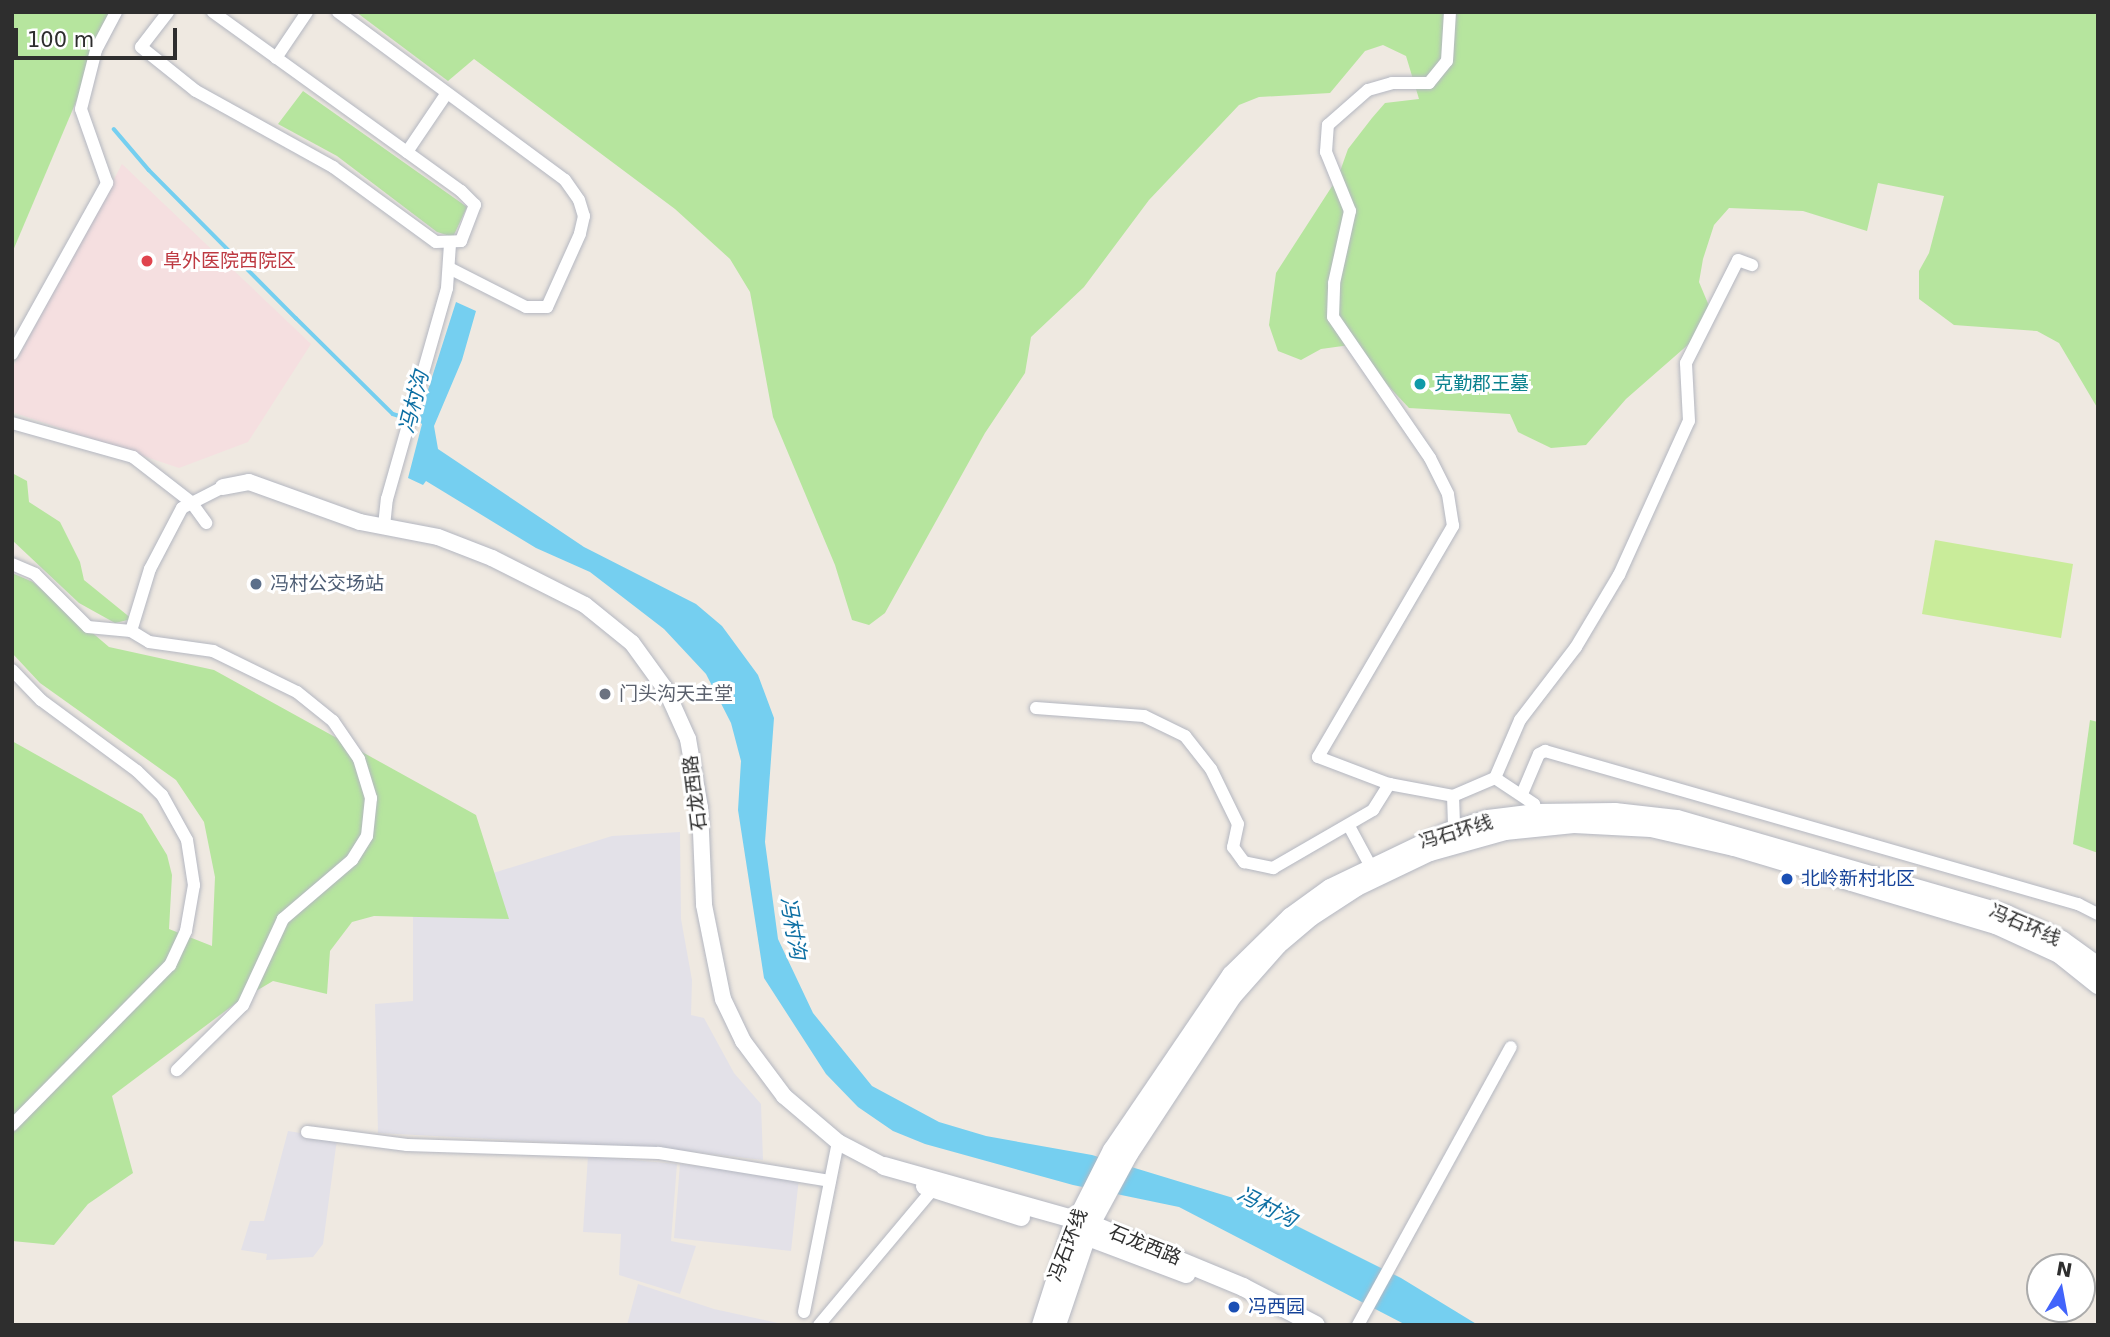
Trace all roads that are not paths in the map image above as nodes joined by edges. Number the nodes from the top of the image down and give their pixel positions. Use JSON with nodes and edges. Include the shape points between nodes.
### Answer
{"nodes":[{"id":1,"x":116,"y":12,"type":"edge"},
{"id":2,"x":168,"y":12,"type":"edge"},
{"id":3,"x":213,"y":12,"type":"edge"},
{"id":4,"x":307,"y":12,"type":"edge"},
{"id":5,"x":338,"y":12,"type":"edge"},
{"id":6,"x":1450,"y":12,"type":"edge"},
{"id":7,"x":276,"y":58,"type":"junction"},
{"id":8,"x":447,"y":93,"type":"junction"},
{"id":9,"x":407,"y":152,"type":"junction"},
{"id":10,"x":450,"y":244,"type":"junction"},
{"id":11,"x":1752,"y":265,"type":"dead end"},
{"id":12,"x":449,"y":268,"type":"junction"},
{"id":13,"x":12,"y":354,"type":"edge"},
{"id":14,"x":12,"y":423,"type":"edge"},
{"id":15,"x":223,"y":487,"type":"joint"},
{"id":16,"x":191,"y":502,"type":"junction"},
{"id":17,"x":206,"y":523,"type":"dead end"},
{"id":18,"x":384,"y":526,"type":"junction"},
{"id":19,"x":12,"y":564,"type":"edge"},
{"id":20,"x":131,"y":631,"type":"junction"},
{"id":21,"x":12,"y":670,"type":"edge"},
{"id":22,"x":1036,"y":708,"type":"dead end"},
{"id":23,"x":1495,"y":778,"type":"junction"},
{"id":24,"x":1389,"y":785,"type":"junction"},
{"id":25,"x":1522,"y":794,"type":"junction"},
{"id":26,"x":1453,"y":796,"type":"junction"},
{"id":27,"x":1538,"y":821,"type":"junction"},
{"id":28,"x":1349,"y":826,"type":"junction"},
{"id":29,"x":1454,"y":829,"type":"junction"},
{"id":30,"x":1370,"y":865,"type":"junction"},
{"id":31,"x":2098,"y":914,"type":"edge"},
{"id":32,"x":2098,"y":966,"type":"edge"},
{"id":33,"x":2098,"y":985,"type":"edge"},
{"id":34,"x":1511,"y":1047,"type":"dead end"},
{"id":35,"x":177,"y":1070,"type":"dead end"},
{"id":36,"x":12,"y":1125,"type":"edge"},
{"id":37,"x":307,"y":1132,"type":"dead end"},
{"id":38,"x":838,"y":1142,"type":"junction"},
{"id":39,"x":1121,"y":1152,"type":"junction"},
{"id":40,"x":884,"y":1166,"type":"junction"},
{"id":41,"x":830,"y":1181,"type":"junction"},
{"id":42,"x":933,"y":1189,"type":"junction"},
{"id":43,"x":1081,"y":1227,"type":"junction"},
{"id":44,"x":804,"y":1312,"type":"dead end"},
{"id":45,"x":1359,"y":1322,"type":"edge"},
{"id":46,"x":819,"y":1325,"type":"edge"},
{"id":47,"x":1041,"y":1325,"type":"edge"},
{"id":48,"x":1057,"y":1325,"type":"edge"},
{"id":49,"x":1292,"y":1325,"type":"edge"},
{"id":50,"x":1316,"y":1325,"type":"edge"}],
"edges":[{"from":1,"to":13,"type":"street","via":[[96,50],[81,109],[107,183]]},
{"from":2,"to":10,"type":"street","via":[[141,47],[196,91],[334,167],[405,222],[436,242]]},
{"from":3,"to":7,"type":"street"},
{"from":4,"to":7,"type":"street"},
{"from":5,"to":8,"type":"street"},
{"from":6,"to":24,"type":"street","via":[[1447,61],[1429,83],[1392,83],[1368,90],[1328,125],[1325,152],[1350,211],[1336,272],[1333,317],[1430,458],[1448,494],[1453,526],[1318,757]]},
{"from":7,"to":9,"type":"street"},
{"from":8,"to":9,"type":"street"},
{"from":8,"to":12,"type":"street","via":[[565,180],[584,216],[547,307],[526,307]]},
{"from":9,"to":10,"type":"street","via":[[475,205],[469,230],[461,241]]},
{"from":10,"to":12,"type":"street"},
{"from":11,"to":23,"type":"street","via":[[1738,260],[1686,363],[1689,421],[1619,575],[1576,647],[1520,720]]},
{"from":12,"to":18,"type":"street"},
{"from":14,"to":16,"type":"street","via":[[133,457]]},
{"from":15,"to":16,"type":"street"},
{"from":15,"to":18,"type":"street","name":"石龙西路","via":[[249,482],[359,522]]},
{"from":16,"to":17,"type":"street"},
{"from":16,"to":20,"type":"street","via":[[182,508],[150,569]]},
{"from":18,"to":38,"type":"street","name":"石龙西路","via":[[438,537],[550,586],[610,622],[650,665],[679,716],[695,768],[704,905],[723,999],[762,1070],[812,1123]]},
{"from":19,"to":20,"type":"street","via":[[35,574],[88,627]]},
{"from":20,"to":35,"type":"street","via":[[149,642],[214,651],[297,692],[334,721],[359,759],[371,798],[367,836],[352,860],[283,919],[243,1005]]},
{"from":21,"to":36,"type":"street","via":[[41,701],[137,771],[162,795],[187,840],[194,885],[186,931],[170,965]]},
{"from":22,"to":28,"type":"street","via":[[1144,716],[1185,736],[1211,769],[1238,824],[1233,846],[1244,862],[1273,868]]},
{"from":23,"to":25,"type":"street"},
{"from":23,"to":26,"type":"street"},
{"from":24,"to":26,"type":"street"},
{"from":24,"to":28,"type":"street","via":[[1373,810]]},
{"from":25,"to":27,"type":"street","via":[[1534,804]]},
{"from":25,"to":31,"type":"street","via":[[1539,754],[1545,751],[2078,904]]},
{"from":26,"to":29,"type":"street"},
{"from":27,"to":29,"type":"main road","name":"冯石环线","via":[[1488,819]]},
{"from":27,"to":32,"type":"main road","name":"冯石环线","via":[[1643,813],[1721,830],[2006,914],[2062,940]]},
{"from":27,"to":33,"type":"main road","name":"冯石环线","via":[[1629,826],[1734,847],[1996,925],[2059,954]]},
{"from":27,"to":39,"type":"main road","name":"冯石环线","via":[[1430,852],[1357,887],[1311,917],[1278,945],[1216,1018]]},
{"from":28,"to":30,"type":"street"},
{"from":29,"to":30,"type":"main road","name":"冯石环线"},
{"from":30,"to":39,"type":"main road","name":"冯石环线","via":[[1290,917],[1239,966],[1184,1039]]},
{"from":34,"to":45,"type":"street"},
{"from":37,"to":41,"type":"street","via":[[407,1145],[659,1153]]},
{"from":38,"to":40,"type":"street","name":"石龙西路"},
{"from":38,"to":41,"type":"street"},
{"from":39,"to":43,"type":"main road","name":"冯石环线"},
{"from":40,"to":42,"type":"main road","name":"石龙西路"},
{"from":40,"to":43,"type":"main road","name":"石龙西路"},
{"from":41,"to":44,"type":"street"},
{"from":42,"to":43,"type":"main road","name":"石龙西路"},
{"from":42,"to":46,"type":"street"},
{"from":43,"to":47,"type":"main road","name":"冯石环线"},
{"from":43,"to":48,"type":"main road","name":"冯石环线"},
{"from":43,"to":49,"type":"main road","name":"石龙西路"},
{"from":43,"to":50,"type":"main road","name":"石龙西路","via":[[1194,1265]]}]}
